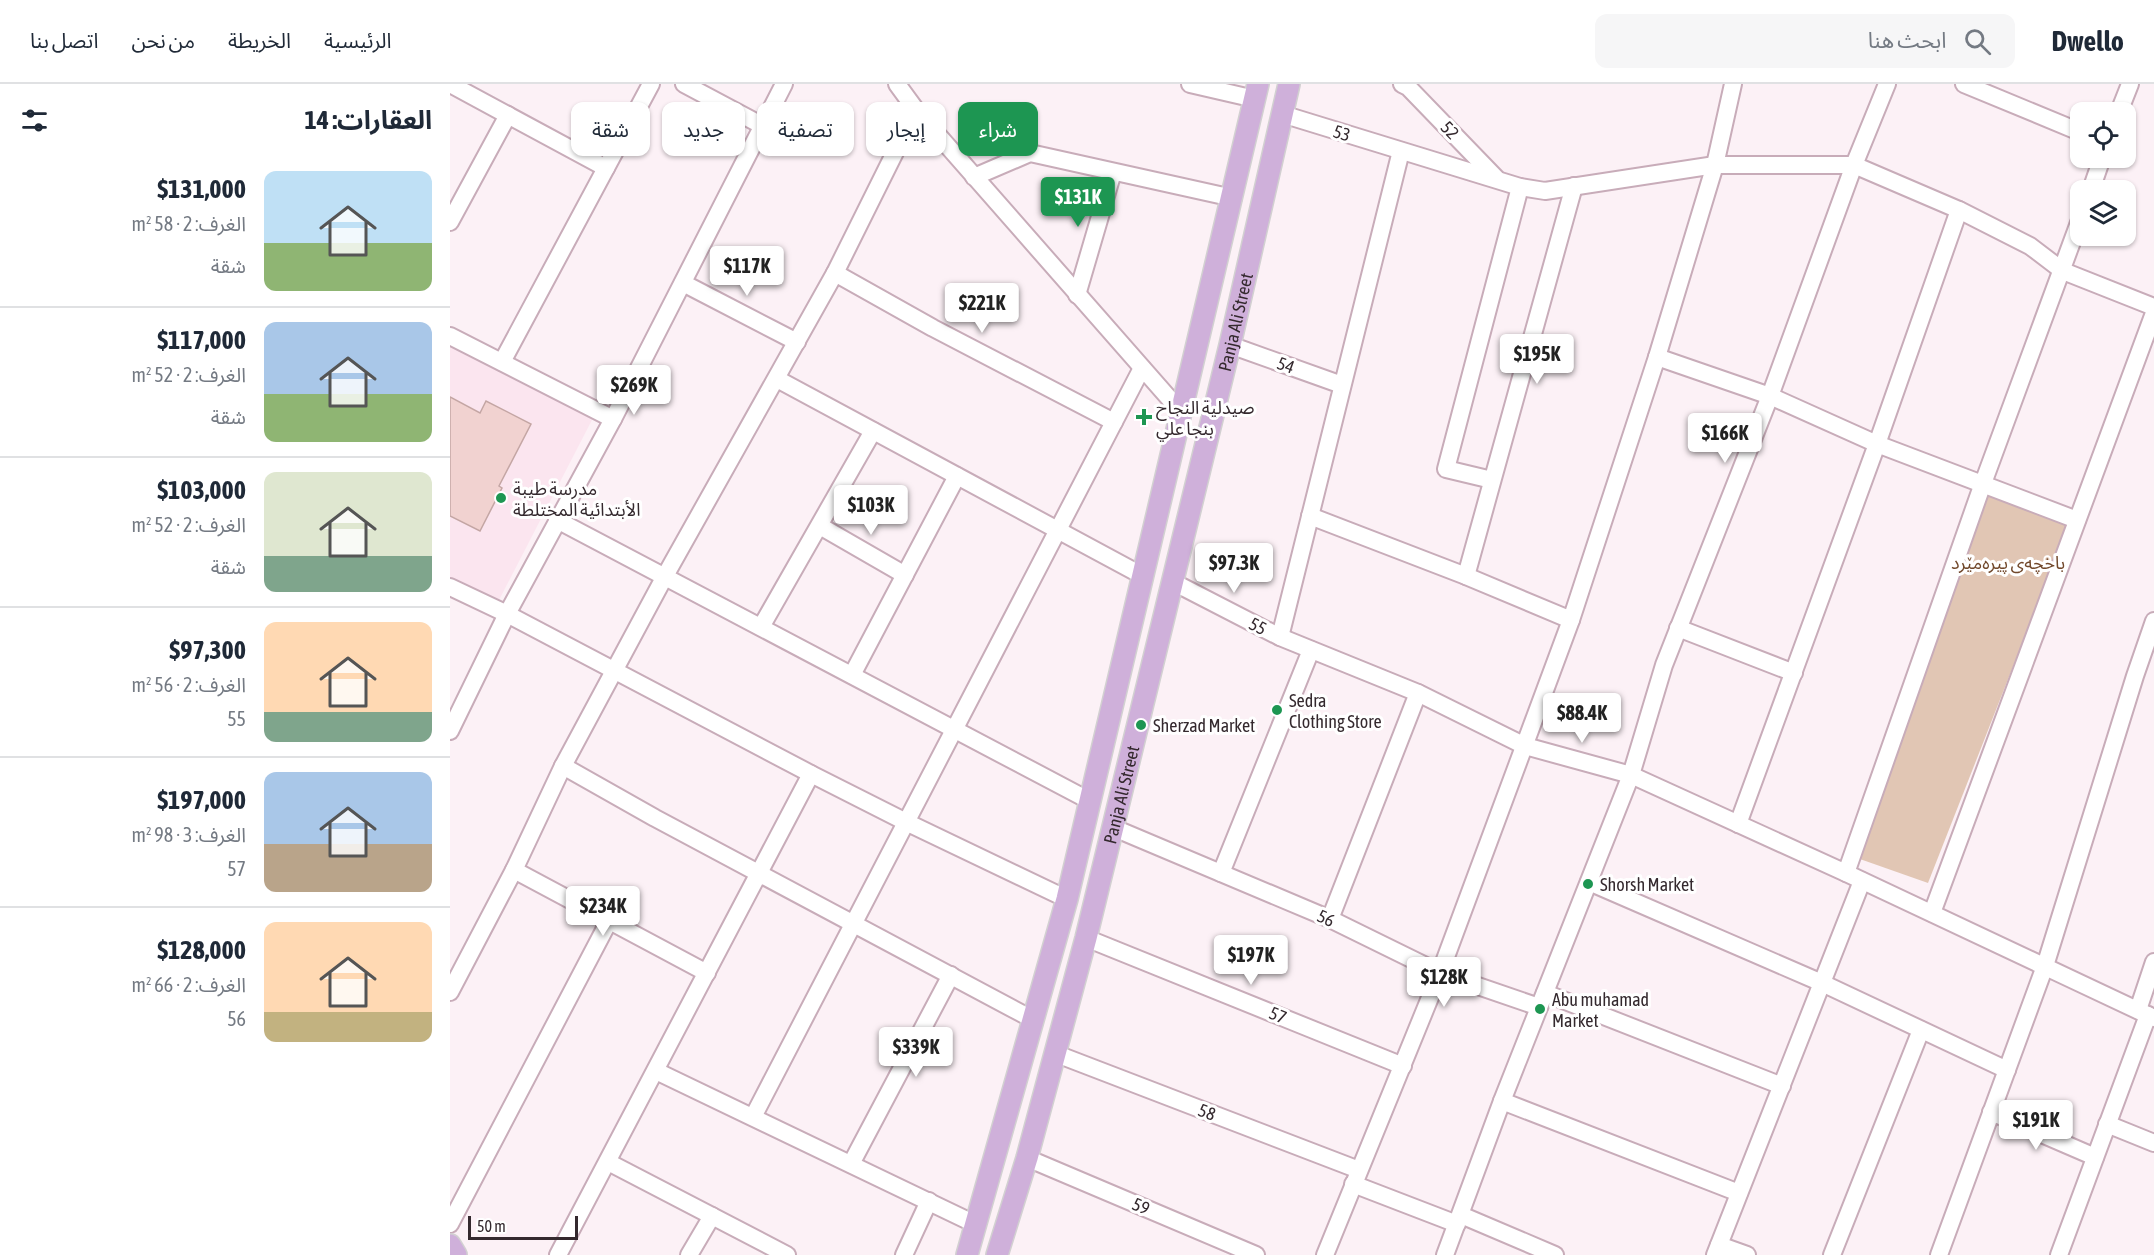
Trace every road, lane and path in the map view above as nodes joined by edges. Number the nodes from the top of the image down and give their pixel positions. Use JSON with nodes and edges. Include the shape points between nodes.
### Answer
{"nodes":[{"id":1,"x":450,"y":84,"type":"edge"},
{"id":2,"x":651,"y":84,"type":"edge"},
{"id":3,"x":684,"y":84,"type":"edge"},
{"id":4,"x":784,"y":84,"type":"edge"},
{"id":5,"x":920,"y":84,"type":"edge"},
{"id":6,"x":1190,"y":84,"type":"edge"},
{"id":7,"x":1289,"y":84,"type":"edge"},
{"id":8,"x":1402,"y":84,"type":"edge"},
{"id":9,"x":1733,"y":84,"type":"edge"},
{"id":10,"x":1887,"y":84,"type":"edge"},
{"id":11,"x":1964,"y":84,"type":"edge"},
{"id":12,"x":2130,"y":84,"type":"edge"},
{"id":13,"x":1256,"y":92,"type":"edge"},
{"id":14,"x":907,"y":97,"type":"edge"},
{"id":15,"x":775,"y":102,"type":"edge"},
{"id":16,"x":2123,"y":102,"type":"edge"},
{"id":17,"x":1282,"y":114,"type":"junction"},
{"id":18,"x":508,"y":115,"type":"junction"},
{"id":19,"x":757,"y":123,"type":"edge"},
{"id":20,"x":2070,"y":128,"type":"edge"},
{"id":21,"x":757,"y":138,"type":"edge"},
{"id":22,"x":1401,"y":151,"type":"junction"},
{"id":23,"x":1715,"y":165,"type":"junction"},
{"id":24,"x":1854,"y":165,"type":"junction"},
{"id":25,"x":606,"y":168,"type":"junction"},
{"id":26,"x":1113,"y":172,"type":"junction"},
{"id":27,"x":974,"y":177,"type":"junction"},
{"id":28,"x":1496,"y":179,"type":"junction"},
{"id":29,"x":1574,"y":186,"type":"junction"},
{"id":30,"x":1520,"y":187,"type":"junction"},
{"id":31,"x":1233,"y":198,"type":"junction"},
{"id":32,"x":454,"y":204,"type":"edge"},
{"id":33,"x":1959,"y":210,"type":"junction"},
{"id":34,"x":450,"y":222,"type":"edge"},
{"id":35,"x":2071,"y":246,"type":"edge"},
{"id":36,"x":2063,"y":271,"type":"junction"},
{"id":37,"x":835,"y":273,"type":"junction"},
{"id":38,"x":682,"y":283,"type":"junction"},
{"id":39,"x":1077,"y":295,"type":"junction"},
{"id":40,"x":2154,"y":307,"type":"edge"},
{"id":41,"x":2154,"y":313,"type":"edge"},
{"id":42,"x":450,"y":336,"type":"edge"},
{"id":43,"x":797,"y":342,"type":"junction"},
{"id":44,"x":1230,"y":345,"type":"junction"},
{"id":45,"x":1657,"y":357,"type":"junction"},
{"id":46,"x":502,"y":362,"type":"junction"},
{"id":47,"x":1142,"y":368,"type":"junction"},
{"id":48,"x":777,"y":379,"type":"junction"},
{"id":49,"x":1342,"y":385,"type":"junction"},
{"id":50,"x":1770,"y":396,"type":"junction"},
{"id":51,"x":1182,"y":413,"type":"junction"},
{"id":52,"x":613,"y":419,"type":"junction"},
{"id":53,"x":1114,"y":422,"type":"junction"},
{"id":54,"x":873,"y":431,"type":"junction"},
{"id":55,"x":1877,"y":444,"type":"junction"},
{"id":56,"x":957,"y":476,"type":"junction"},
{"id":57,"x":1492,"y":480,"type":"junction"},
{"id":58,"x":1982,"y":486,"type":"junction"},
{"id":59,"x":1310,"y":516,"type":"junction"},
{"id":60,"x":557,"y":520,"type":"junction"},
{"id":61,"x":2077,"y":520,"type":"junction"},
{"id":62,"x":820,"y":526,"type":"junction"},
{"id":63,"x":1058,"y":530,"type":"junction"},
{"id":64,"x":665,"y":576,"type":"junction"},
{"id":65,"x":905,"y":576,"type":"junction"},
{"id":66,"x":1143,"y":576,"type":"junction"},
{"id":67,"x":1466,"y":576,"type":"junction"},
{"id":68,"x":1173,"y":582,"type":"junction"},
{"id":69,"x":450,"y":587,"type":"edge"},
{"id":70,"x":507,"y":614,"type":"junction"},
{"id":71,"x":1571,"y":621,"type":"junction"},
{"id":72,"x":2154,"y":621,"type":"edge"},
{"id":73,"x":760,"y":627,"type":"junction"},
{"id":74,"x":1678,"y":628,"type":"junction"},
{"id":75,"x":1280,"y":637,"type":"junction"},
{"id":76,"x":1128,"y":643,"type":"junction"},
{"id":77,"x":1157,"y":649,"type":"junction"},
{"id":78,"x":1311,"y":650,"type":"junction"},
{"id":79,"x":2147,"y":662,"type":"edge"},
{"id":80,"x":614,"y":670,"type":"junction"},
{"id":81,"x":1794,"y":673,"type":"junction"},
{"id":82,"x":852,"y":675,"type":"junction"},
{"id":83,"x":1418,"y":693,"type":"junction"},
{"id":84,"x":451,"y":724,"type":"edge"},
{"id":85,"x":954,"y":729,"type":"junction"},
{"id":86,"x":1525,"y":746,"type":"junction"},
{"id":87,"x":563,"y":766,"type":"junction"},
{"id":88,"x":811,"y":774,"type":"junction"},
{"id":89,"x":1631,"y":775,"type":"junction"},
{"id":90,"x":1090,"y":801,"type":"junction"},
{"id":91,"x":906,"y":822,"type":"junction"},
{"id":92,"x":1738,"y":824,"type":"junction"},
{"id":93,"x":1113,"y":828,"type":"junction"},
{"id":94,"x":514,"y":870,"type":"junction"},
{"id":95,"x":1221,"y":873,"type":"junction"},
{"id":96,"x":1846,"y":873,"type":"junction"},
{"id":97,"x":760,"y":874,"type":"junction"},
{"id":98,"x":1862,"y":881,"type":"junction"},
{"id":99,"x":1589,"y":882,"type":"junction"},
{"id":100,"x":1067,"y":899,"type":"junction"},
{"id":101,"x":1932,"y":913,"type":"junction"},
{"id":102,"x":1330,"y":919,"type":"junction"},
{"id":103,"x":609,"y":921,"type":"junction"},
{"id":104,"x":853,"y":923,"type":"junction"},
{"id":105,"x":1086,"y":938,"type":"junction"},
{"id":106,"x":2154,"y":962,"type":"edge"},
{"id":107,"x":2045,"y":966,"type":"junction"},
{"id":108,"x":707,"y":973,"type":"junction"},
{"id":109,"x":1440,"y":973,"type":"junction"},
{"id":110,"x":951,"y":975,"type":"junction"},
{"id":111,"x":1822,"y":983,"type":"junction"},
{"id":112,"x":450,"y":992,"type":"edge"},
{"id":113,"x":1542,"y":1000,"type":"junction"},
{"id":114,"x":2147,"y":1014,"type":"edge"},
{"id":115,"x":1032,"y":1018,"type":"junction"},
{"id":116,"x":1921,"y":1030,"type":"junction"},
{"id":117,"x":1054,"y":1053,"type":"junction"},
{"id":118,"x":1403,"y":1066,"type":"junction"},
{"id":119,"x":2007,"y":1070,"type":"junction"},
{"id":120,"x":656,"y":1071,"type":"junction"},
{"id":121,"x":1782,"y":1086,"type":"junction"},
{"id":122,"x":1502,"y":1101,"type":"junction"},
{"id":123,"x":1991,"y":1112,"type":"junction"},
{"id":124,"x":753,"y":1117,"type":"junction"},
{"id":125,"x":2107,"y":1124,"type":"junction"},
{"id":126,"x":2154,"y":1143,"type":"edge"},
{"id":127,"x":2095,"y":1157,"type":"junction"},
{"id":128,"x":1027,"y":1158,"type":"junction"},
{"id":129,"x":608,"y":1162,"type":"junction"},
{"id":130,"x":851,"y":1164,"type":"junction"},
{"id":131,"x":1356,"y":1177,"type":"junction"},
{"id":132,"x":1739,"y":1193,"type":"junction"},
{"id":133,"x":929,"y":1202,"type":"junction"},
{"id":134,"x":712,"y":1216,"type":"junction"},
{"id":135,"x":1459,"y":1219,"type":"junction"},
{"id":136,"x":450,"y":1224,"type":"edge"},
{"id":137,"x":975,"y":1224,"type":"junction"},
{"id":138,"x":450,"y":1245,"type":"edge"},
{"id":139,"x":1717,"y":1250,"type":"edge"},
{"id":140,"x":456,"y":1255,"type":"edge"},
{"id":141,"x":558,"y":1255,"type":"edge"},
{"id":142,"x":689,"y":1255,"type":"edge"},
{"id":143,"x":787,"y":1255,"type":"edge"},
{"id":144,"x":904,"y":1255,"type":"edge"},
{"id":145,"x":967,"y":1255,"type":"edge"},
{"id":146,"x":997,"y":1255,"type":"edge"},
{"id":147,"x":1256,"y":1255,"type":"edge"},
{"id":148,"x":1325,"y":1255,"type":"edge"},
{"id":149,"x":1445,"y":1255,"type":"edge"},
{"id":150,"x":1555,"y":1255,"type":"edge"},
{"id":151,"x":1747,"y":1255,"type":"edge"},
{"id":152,"x":1832,"y":1255,"type":"edge"},
{"id":153,"x":1938,"y":1255,"type":"edge"},
{"id":154,"x":2059,"y":1255,"type":"edge"}],
"edges":[{"from":1,"to":18,"type":"street"},
{"from":2,"to":25,"type":"street"},
{"from":3,"to":19,"type":"street"},
{"from":4,"to":15,"type":"street"},
{"from":5,"to":14,"type":"street"},
{"from":6,"to":13,"type":"street"},
{"from":7,"to":17,"type":"main road","name":"Panja Ali Street"},
{"from":8,"to":28,"type":"street","name":"52"},
{"from":9,"to":23,"type":"street"},
{"from":10,"to":24,"type":"street"},
{"from":11,"to":20,"type":"street"},
{"from":12,"to":16,"type":"street"},
{"from":13,"to":31,"type":"main road","name":"Panja Ali Street"},
{"from":14,"to":27,"type":"street"},
{"from":14,"to":37,"type":"street"},
{"from":17,"to":22,"type":"street","name":"53"},
{"from":17,"to":44,"type":"main road","name":"Panja Ali Street"},
{"from":18,"to":25,"type":"street"},
{"from":18,"to":32,"type":"street"},
{"from":21,"to":38,"type":"street"},
{"from":22,"to":28,"type":"street","name":"53"},
{"from":22,"to":49,"type":"street"},
{"from":23,"to":24,"type":"street","name":"53"},
{"from":23,"to":29,"type":"street","name":"53"},
{"from":23,"to":45,"type":"street"},
{"from":24,"to":33,"type":"street"},
{"from":24,"to":50,"type":"street"},
{"from":25,"to":46,"type":"street"},
{"from":26,"to":27,"type":"street","via":[[1030,153]]},
{"from":26,"to":31,"type":"street"},
{"from":26,"to":39,"type":"street"},
{"from":27,"to":39,"type":"street"},
{"from":28,"to":30,"type":"street","name":"53"},
{"from":29,"to":30,"type":"street","name":"53","via":[[1545,191]]},
{"from":29,"to":57,"type":"street"},
{"from":30,"to":57,"type":"street","via":[[1446,469]]},
{"from":31,"to":51,"type":"main road","name":"Panja Ali Street"},
{"from":32,"to":34,"type":"street"},
{"from":33,"to":36,"type":"street","via":[[2030,246]]},
{"from":33,"to":55,"type":"street"},
{"from":35,"to":36,"type":"street"},
{"from":36,"to":40,"type":"street"},
{"from":36,"to":58,"type":"street"},
{"from":37,"to":43,"type":"street"},
{"from":37,"to":53,"type":"street"},
{"from":38,"to":43,"type":"street"},
{"from":38,"to":52,"type":"street"},
{"from":39,"to":47,"type":"street"},
{"from":41,"to":61,"type":"street"},
{"from":42,"to":46,"type":"street"},
{"from":43,"to":48,"type":"street"},
{"from":44,"to":49,"type":"street","name":"54"},
{"from":44,"to":68,"type":"main road","name":"Panja Ali Street"},
{"from":45,"to":50,"type":"street"},
{"from":45,"to":71,"type":"street"},
{"from":46,"to":52,"type":"street"},
{"from":47,"to":51,"type":"street"},
{"from":47,"to":53,"type":"street"},
{"from":48,"to":54,"type":"street"},
{"from":48,"to":64,"type":"street"},
{"from":49,"to":59,"type":"street"},
{"from":50,"to":55,"type":"street"},
{"from":50,"to":74,"type":"street"},
{"from":51,"to":66,"type":"main road","name":"Panja Ali Street"},
{"from":52,"to":60,"type":"street"},
{"from":53,"to":63,"type":"street"},
{"from":54,"to":56,"type":"street"},
{"from":54,"to":62,"type":"street"},
{"from":55,"to":58,"type":"street"},
{"from":55,"to":81,"type":"street"},
{"from":56,"to":63,"type":"street"},
{"from":56,"to":65,"type":"street"},
{"from":57,"to":67,"type":"street"},
{"from":58,"to":61,"type":"street"},
{"from":58,"to":96,"type":"street"},
{"from":59,"to":67,"type":"street"},
{"from":59,"to":75,"type":"street"},
{"from":60,"to":64,"type":"street"},
{"from":60,"to":70,"type":"street"},
{"from":61,"to":101,"type":"street"},
{"from":62,"to":65,"type":"street"},
{"from":62,"to":73,"type":"street"},
{"from":63,"to":66,"type":"street"},
{"from":63,"to":85,"type":"street"},
{"from":64,"to":73,"type":"street"},
{"from":64,"to":80,"type":"street"},
{"from":65,"to":82,"type":"street"},
{"from":66,"to":76,"type":"main road","name":"Panja Ali Street"},
{"from":67,"to":71,"type":"street"},
{"from":68,"to":75,"type":"street","name":"55"},
{"from":68,"to":77,"type":"main road","name":"Panja Ali Street"},
{"from":69,"to":70,"type":"street"},
{"from":70,"to":80,"type":"street"},
{"from":70,"to":84,"type":"street"},
{"from":71,"to":86,"type":"street"},
{"from":72,"to":79,"type":"street"},
{"from":73,"to":82,"type":"street"},
{"from":74,"to":81,"type":"street"},
{"from":74,"to":89,"type":"street"},
{"from":75,"to":78,"type":"street","name":"55"},
{"from":76,"to":77,"type":"main road"},
{"from":76,"to":90,"type":"main road","name":"Panja Ali Street"},
{"from":77,"to":93,"type":"main road","name":"Panja Ali Street"},
{"from":78,"to":83,"type":"street","name":"55"},
{"from":78,"to":95,"type":"street"},
{"from":79,"to":107,"type":"street"},
{"from":80,"to":87,"type":"street"},
{"from":80,"to":88,"type":"street"},
{"from":81,"to":92,"type":"street"},
{"from":82,"to":85,"type":"street"},
{"from":83,"to":86,"type":"street","name":"55"},
{"from":83,"to":102,"type":"street"},
{"from":85,"to":90,"type":"street"},
{"from":85,"to":91,"type":"street"},
{"from":86,"to":89,"type":"street","name":"55"},
{"from":86,"to":109,"type":"street"},
{"from":87,"to":94,"type":"street"},
{"from":87,"to":97,"type":"street"},
{"from":88,"to":91,"type":"street"},
{"from":88,"to":97,"type":"street"},
{"from":89,"to":92,"type":"street","name":"55"},
{"from":89,"to":99,"type":"street"},
{"from":90,"to":100,"type":"main road","name":"Panja Ali Street"},
{"from":91,"to":100,"type":"street"},
{"from":91,"to":104,"type":"street"},
{"from":92,"to":96,"type":"street","name":"55"},
{"from":93,"to":95,"type":"street","name":"56"},
{"from":93,"to":105,"type":"main road","name":"Panja Ali Street"},
{"from":94,"to":103,"type":"street"},
{"from":94,"to":112,"type":"street"},
{"from":95,"to":102,"type":"street","name":"56"},
{"from":96,"to":98,"type":"street","name":"55"},
{"from":97,"to":104,"type":"street"},
{"from":97,"to":108,"type":"street"},
{"from":98,"to":101,"type":"street","name":"55"},
{"from":98,"to":111,"type":"street"},
{"from":99,"to":111,"type":"street"},
{"from":99,"to":113,"type":"street"},
{"from":100,"to":115,"type":"main road","name":"Panja Ali Street"},
{"from":101,"to":107,"type":"street","name":"55"},
{"from":102,"to":109,"type":"street","name":"56"},
{"from":103,"to":108,"type":"street"},
{"from":103,"to":136,"type":"street"},
{"from":104,"to":110,"type":"street"},
{"from":104,"to":124,"type":"street"},
{"from":105,"to":117,"type":"main road","name":"Panja Ali Street"},
{"from":105,"to":118,"type":"street","name":"57"},
{"from":106,"to":114,"type":"street"},
{"from":107,"to":114,"type":"street","name":"55"},
{"from":107,"to":119,"type":"street"},
{"from":108,"to":120,"type":"street"},
{"from":109,"to":113,"type":"street","name":"56"},
{"from":109,"to":118,"type":"street"},
{"from":110,"to":115,"type":"street"},
{"from":110,"to":130,"type":"street"},
{"from":111,"to":116,"type":"street"},
{"from":111,"to":121,"type":"street"},
{"from":113,"to":121,"type":"street","name":"56"},
{"from":113,"to":122,"type":"street"},
{"from":114,"to":125,"type":"street"},
{"from":115,"to":137,"type":"main road","name":"Panja Ali Street"},
{"from":116,"to":119,"type":"street"},
{"from":116,"to":152,"type":"street"},
{"from":117,"to":128,"type":"main road","name":"Panja Ali Street"},
{"from":117,"to":131,"type":"street","name":"58"},
{"from":118,"to":131,"type":"street"},
{"from":119,"to":123,"type":"street"},
{"from":120,"to":124,"type":"street"},
{"from":120,"to":129,"type":"street"},
{"from":121,"to":132,"type":"street"},
{"from":122,"to":132,"type":"street"},
{"from":122,"to":135,"type":"street"},
{"from":123,"to":127,"type":"street"},
{"from":123,"to":153,"type":"street"},
{"from":124,"to":130,"type":"street"},
{"from":125,"to":126,"type":"street"},
{"from":125,"to":127,"type":"street"},
{"from":127,"to":154,"type":"street"},
{"from":128,"to":146,"type":"main road","name":"Panja Ali Street"},
{"from":128,"to":147,"type":"street","name":"59"},
{"from":129,"to":134,"type":"street"},
{"from":129,"to":141,"type":"street"},
{"from":130,"to":133,"type":"street"},
{"from":131,"to":135,"type":"street","name":"58"},
{"from":131,"to":148,"type":"street"},
{"from":132,"to":139,"type":"street"},
{"from":133,"to":137,"type":"street"},
{"from":133,"to":144,"type":"street"},
{"from":134,"to":142,"type":"street"},
{"from":134,"to":143,"type":"street"},
{"from":135,"to":149,"type":"street"},
{"from":135,"to":150,"type":"street","name":"58"},
{"from":137,"to":145,"type":"main road","name":"Panja Ali Street"},
{"from":138,"to":140,"type":"main road"},
{"from":139,"to":151,"type":"street"}]}
